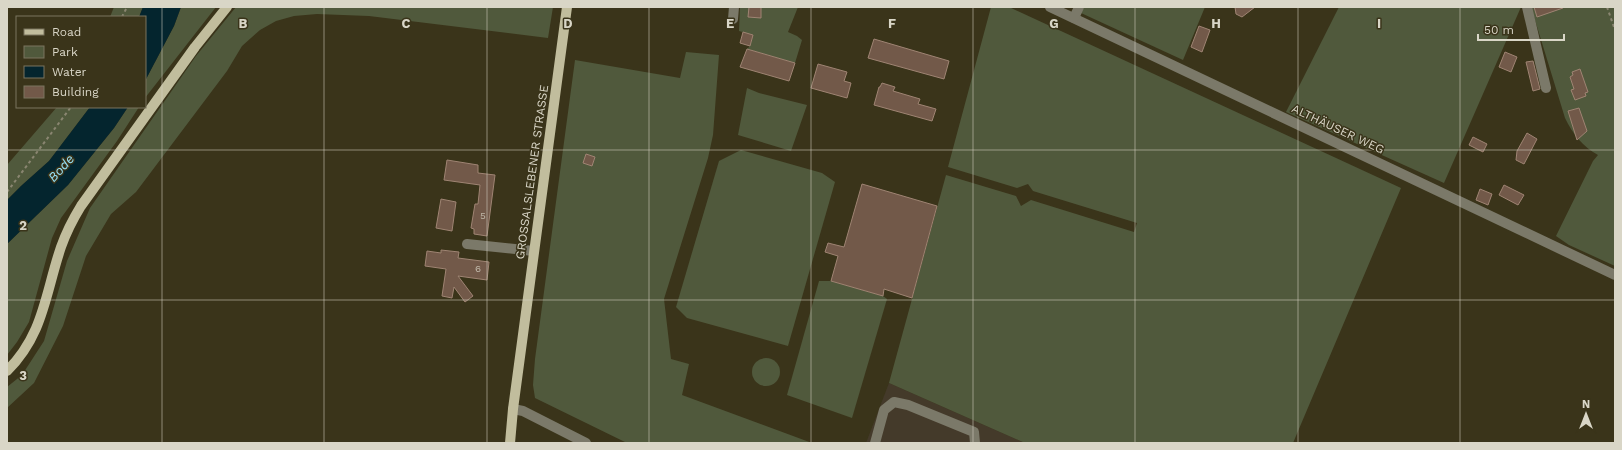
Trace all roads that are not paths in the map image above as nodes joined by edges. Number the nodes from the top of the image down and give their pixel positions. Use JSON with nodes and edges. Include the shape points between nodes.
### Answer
{"nodes":[{"id":1,"x":226,"y":7,"type":"edge"},
{"id":2,"x":567,"y":7,"type":"edge"},
{"id":3,"x":734,"y":7,"type":"edge"},
{"id":4,"x":1050,"y":7,"type":"edge"},
{"id":5,"x":1079,"y":7,"type":"edge"},
{"id":6,"x":1527,"y":7,"type":"edge"},
{"id":7,"x":1074,"y":18,"type":"junction"},
{"id":8,"x":733,"y":19,"type":"dead end"},
{"id":9,"x":1546,"y":88,"type":"dead end"},
{"id":10,"x":467,"y":244,"type":"dead end"},
{"id":11,"x":534,"y":252,"type":"junction"},
{"id":12,"x":1615,"y":275,"type":"edge"},
{"id":13,"x":7,"y":371,"type":"edge"},
{"id":14,"x":513,"y":409,"type":"junction"},
{"id":15,"x":510,"y":443,"type":"edge"},
{"id":16,"x":586,"y":443,"type":"edge"},
{"id":17,"x":875,"y":443,"type":"edge"},
{"id":18,"x":975,"y":443,"type":"edge"}],
"edges":[{"from":1,"to":13,"type":"main road","via":[[190,53],[73,219],[60,249],[40,321],[24,351]]},
{"from":2,"to":11,"type":"main road","name":"GROSSALSLEBENER STRASSE"},
{"from":3,"to":8,"type":"street"},
{"from":4,"to":7,"type":"street","name":"ALTHÄUSER WEG"},
{"from":5,"to":7,"type":"street"},
{"from":6,"to":9,"type":"street"},
{"from":7,"to":12,"type":"street","name":"ALTHÄUSER WEG"},
{"from":10,"to":11,"type":"street"},
{"from":11,"to":14,"type":"main road","name":"GROSSALSLEBENER STRASSE"},
{"from":14,"to":15,"type":"main road","name":"GROSSALSLEBENER STRASSE"},
{"from":14,"to":16,"type":"street","via":[[523,411]]},
{"from":17,"to":18,"type":"street","via":[[884,410],[894,402],[908,405],[974,432]]}]}
